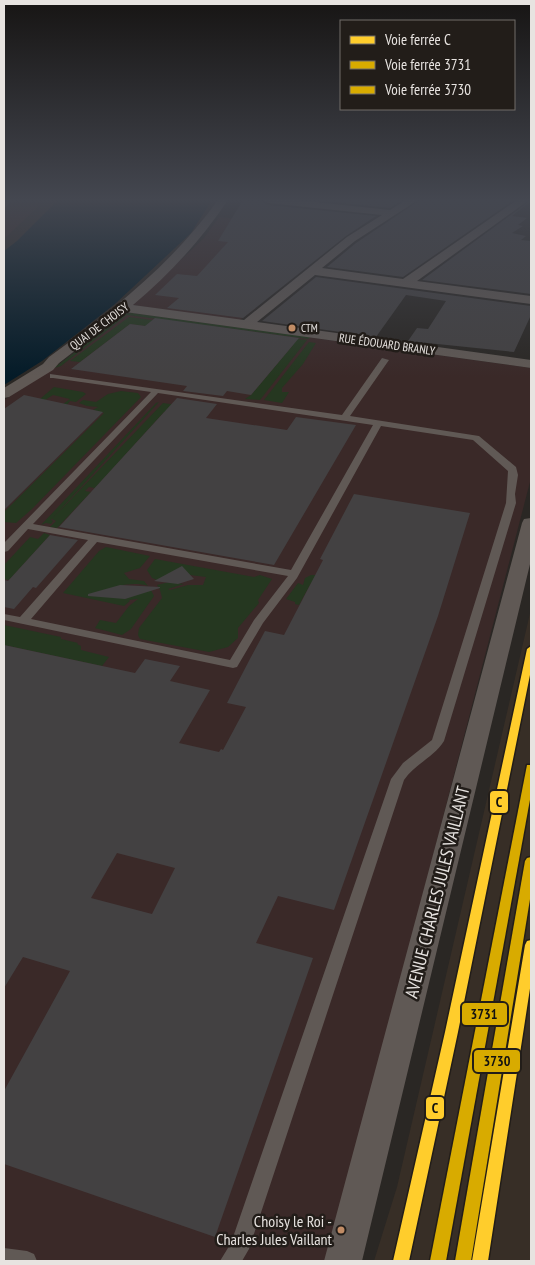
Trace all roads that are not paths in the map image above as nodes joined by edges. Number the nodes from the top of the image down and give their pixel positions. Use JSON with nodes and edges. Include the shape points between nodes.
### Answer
{"nodes":[{"id":1,"x":176,"y":259,"type":"edge"},
{"id":2,"x":328,"y":259,"type":"edge"},
{"id":3,"x":440,"y":259,"type":"edge"},
{"id":4,"x":314,"y":271,"type":"junction"},
{"id":5,"x":406,"y":283,"type":"junction"},
{"id":6,"x":531,"y":300,"type":"edge"},
{"id":7,"x":124,"y":308,"type":"junction"},
{"id":8,"x":246,"y":325,"type":"junction"},
{"id":9,"x":385,"y":360,"type":"dead end"},
{"id":10,"x":531,"y":364,"type":"edge"},
{"id":11,"x":53,"y":376,"type":"dead end"},
{"id":12,"x":156,"y":391,"type":"junction"},
{"id":13,"x":4,"y":394,"type":"edge"},
{"id":14,"x":344,"y":418,"type":"junction"},
{"id":15,"x":378,"y":423,"type":"junction"},
{"id":16,"x":531,"y":523,"type":"edge"},
{"id":17,"x":26,"y":526,"type":"junction"},
{"id":18,"x":96,"y":538,"type":"junction"},
{"id":19,"x":4,"y":549,"type":"edge"},
{"id":20,"x":294,"y":574,"type":"junction"},
{"id":21,"x":4,"y":617,"type":"edge"},
{"id":22,"x":23,"y":621,"type":"junction"},
{"id":23,"x":4,"y":1258,"type":"edge"},
{"id":24,"x":27,"y":1261,"type":"edge"},
{"id":25,"x":230,"y":1261,"type":"edge"},
{"id":26,"x":343,"y":1261,"type":"edge"}],
"edges":[{"from":1,"to":7,"type":"street","name":"QUAI DE CHOISY"},
{"from":2,"to":4,"type":"street"},
{"from":3,"to":5,"type":"street"},
{"from":4,"to":5,"type":"street"},
{"from":4,"to":8,"type":"street"},
{"from":5,"to":6,"type":"street"},
{"from":7,"to":8,"type":"street","name":"RUE ÉDOUARD BRANLY"},
{"from":7,"to":13,"type":"street","name":"QUAI DE CHOISY","via":[[48,367]]},
{"from":8,"to":10,"type":"street","name":"RUE ÉDOUARD BRANLY"},
{"from":9,"to":14,"type":"lane"},
{"from":11,"to":12,"type":"lane"},
{"from":12,"to":14,"type":"lane"},
{"from":12,"to":17,"type":"lane"},
{"from":14,"to":15,"type":"lane"},
{"from":15,"to":20,"type":"lane"},
{"from":15,"to":25,"type":"lane","via":[[476,438],[511,467],[511,502],[438,741],[405,768],[398,779],[239,1249]]},
{"from":16,"to":26,"type":"street","name":"AVENUE CHARLES JULES VAILLANT"},
{"from":17,"to":18,"type":"lane"},
{"from":17,"to":19,"type":"lane"},
{"from":18,"to":20,"type":"lane"},
{"from":18,"to":22,"type":"lane"},
{"from":20,"to":22,"type":"lane","via":[[258,622],[233,664]]},
{"from":21,"to":22,"type":"lane"},
{"from":23,"to":24,"type":"lane"}]}
